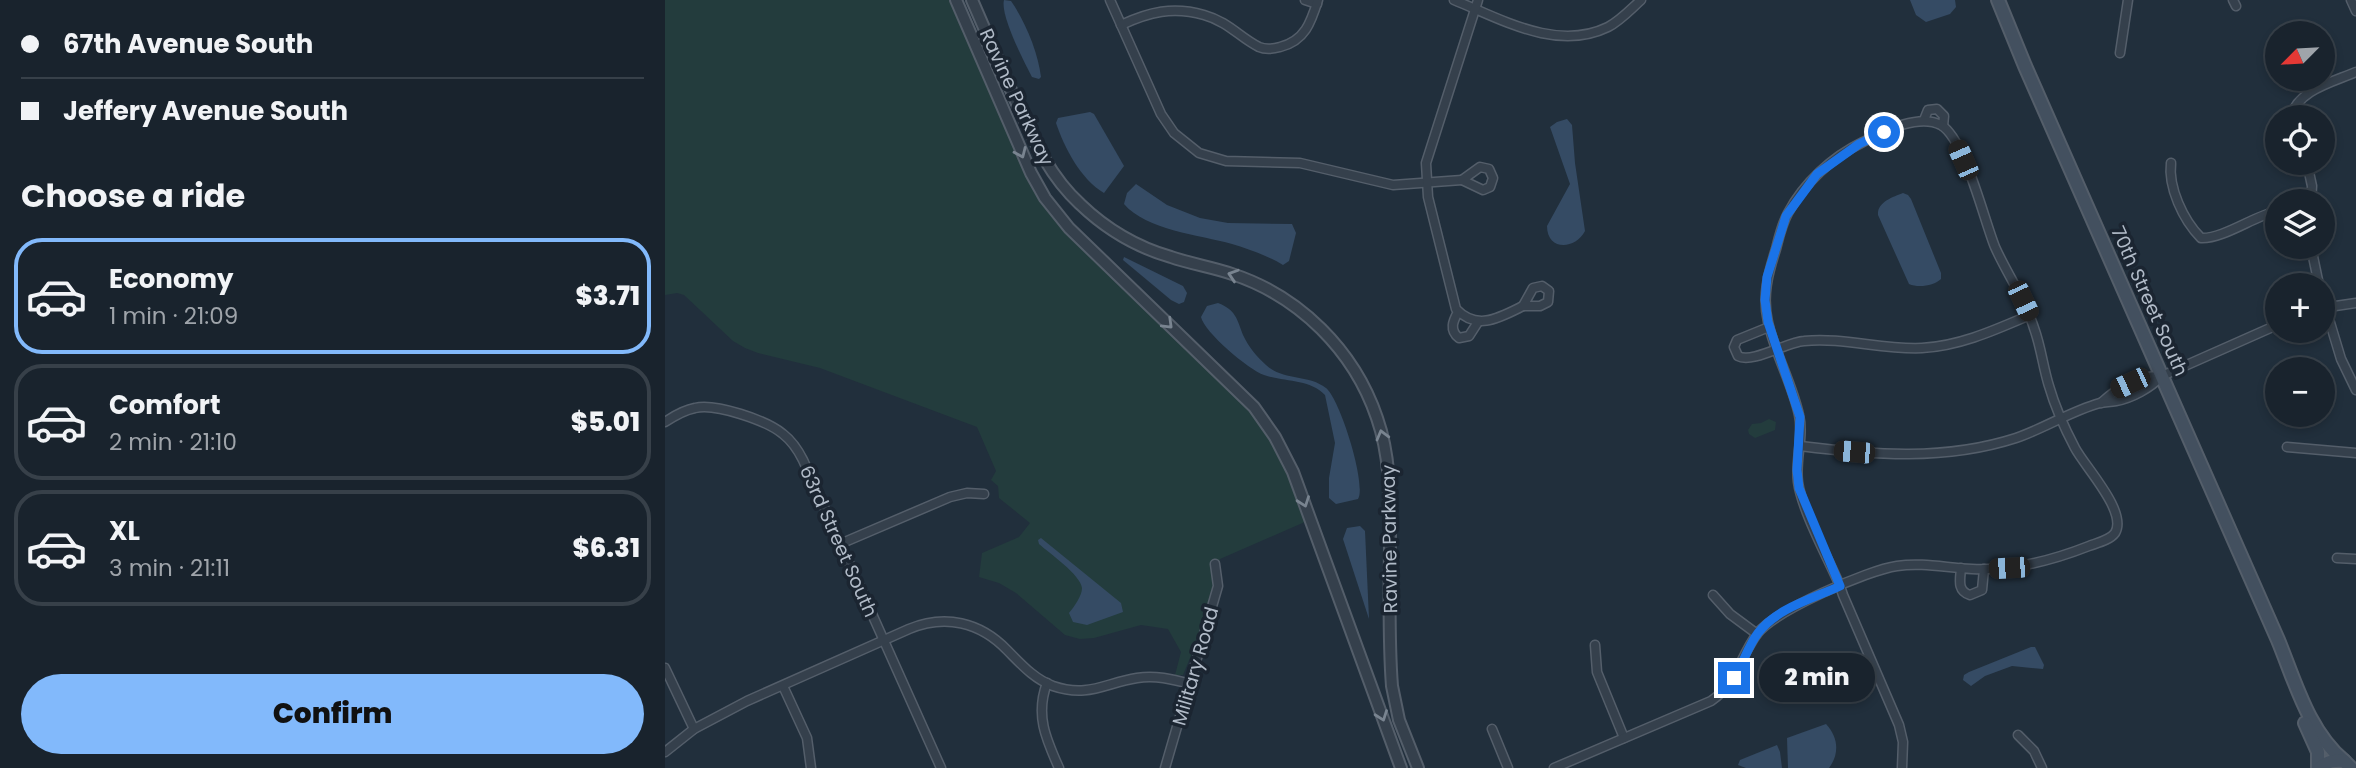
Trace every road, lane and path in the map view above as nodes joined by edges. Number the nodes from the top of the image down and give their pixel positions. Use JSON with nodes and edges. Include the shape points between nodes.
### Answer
{"nodes":[{"id":1,"x":956,"y":0,"type":"edge"},
{"id":2,"x":972,"y":0,"type":"edge"},
{"id":3,"x":1110,"y":0,"type":"edge"},
{"id":4,"x":1305,"y":0,"type":"edge"},
{"id":5,"x":1454,"y":0,"type":"edge"},
{"id":6,"x":1641,"y":0,"type":"edge"},
{"id":7,"x":1998,"y":0,"type":"edge"},
{"id":8,"x":2127,"y":0,"type":"edge"},
{"id":9,"x":2351,"y":0,"type":"edge"},
{"id":10,"x":1317,"y":2,"type":"edge"},
{"id":11,"x":1476,"y":4,"type":"edge"},
{"id":12,"x":2356,"y":11,"type":"edge"},
{"id":13,"x":1121,"y":25,"type":"junction"},
{"id":14,"x":2120,"y":53,"type":"dead end"},
{"id":15,"x":2356,"y":72,"type":"edge"},
{"id":16,"x":2295,"y":105,"type":"edge"},
{"id":17,"x":1924,"y":120,"type":"junction"},
{"id":18,"x":1943,"y":126,"type":"junction"},
{"id":19,"x":2171,"y":163,"type":"dead end"},
{"id":20,"x":1462,"y":180,"type":"dead end"},
{"id":21,"x":1426,"y":184,"type":"junction"},
{"id":22,"x":2265,"y":214,"type":"edge"},
{"id":23,"x":2356,"y":303,"type":"edge"},
{"id":24,"x":1523,"y":306,"type":"dead end"},
{"id":25,"x":2335,"y":306,"type":"edge"},
{"id":26,"x":1458,"y":312,"type":"junction"},
{"id":27,"x":2030,"y":315,"type":"junction"},
{"id":28,"x":1478,"y":322,"type":"junction"},
{"id":29,"x":1769,"y":327,"type":"junction"},
{"id":30,"x":2265,"y":331,"type":"edge"},
{"id":31,"x":2335,"y":341,"type":"edge"},
{"id":32,"x":1776,"y":349,"type":"junction"},
{"id":33,"x":2162,"y":376,"type":"junction"},
{"id":34,"x":2356,"y":390,"type":"edge"},
{"id":35,"x":2062,"y":419,"type":"junction"},
{"id":36,"x":665,"y":422,"type":"edge"},
{"id":37,"x":1800,"y":446,"type":"junction"},
{"id":38,"x":2287,"y":447,"type":"dead end"},
{"id":39,"x":2356,"y":453,"type":"edge"},
{"id":40,"x":983,"y":494,"type":"dead end"},
{"id":41,"x":840,"y":544,"type":"junction"},
{"id":42,"x":2337,"y":558,"type":"dead end"},
{"id":43,"x":2356,"y":559,"type":"edge"},
{"id":44,"x":1215,"y":564,"type":"dead end"},
{"id":45,"x":1961,"y":568,"type":"junction"},
{"id":46,"x":1984,"y":569,"type":"junction"},
{"id":47,"x":1840,"y":586,"type":"junction"},
{"id":48,"x":1713,"y":595,"type":"dead end"},
{"id":49,"x":2267,"y":618,"type":"junction"},
{"id":50,"x":1757,"y":634,"type":"junction"},
{"id":51,"x":883,"y":641,"type":"junction"},
{"id":52,"x":1595,"y":645,"type":"dead end"},
{"id":53,"x":665,"y":668,"type":"edge"},
{"id":54,"x":1047,"y":683,"type":"junction"},
{"id":55,"x":1190,"y":684,"type":"junction"},
{"id":56,"x":783,"y":686,"type":"junction"},
{"id":57,"x":695,"y":729,"type":"junction"},
{"id":58,"x":1492,"y":729,"type":"dead end"},
{"id":59,"x":2018,"y":735,"type":"dead end"},
{"id":60,"x":1624,"y":738,"type":"junction"},
{"id":61,"x":665,"y":752,"type":"edge"},
{"id":62,"x":2349,"y":763,"type":"edge"},
{"id":63,"x":811,"y":768,"type":"edge"},
{"id":64,"x":941,"y":768,"type":"edge"},
{"id":65,"x":1059,"y":768,"type":"edge"},
{"id":66,"x":1165,"y":768,"type":"edge"},
{"id":67,"x":1401,"y":768,"type":"edge"},
{"id":68,"x":1418,"y":768,"type":"edge"},
{"id":69,"x":1508,"y":768,"type":"edge"},
{"id":70,"x":1554,"y":768,"type":"edge"},
{"id":71,"x":1902,"y":768,"type":"edge"},
{"id":72,"x":2042,"y":768,"type":"edge"},
{"id":73,"x":2319,"y":768,"type":"edge"}],
"edges":[{"from":1,"to":67,"type":"street","name":"Ravine Parkway","one_way":true,"via":[[1024,160],[1051,208],[1242,395],[1282,448]]},
{"from":68,"to":2,"type":"street","name":"Ravine Parkway","one_way":true,"via":[[1399,720],[1392,686],[1388,463],[1378,418],[1360,379],[1326,334],[1280,296],[1243,278],[1137,244],[1080,204],[1038,150]]},
{"from":3,"to":13,"type":"street"},
{"from":4,"to":10,"type":"street"},
{"from":5,"to":11,"type":"street"},
{"from":6,"to":11,"type":"street","via":[[1609,26],[1585,35],[1558,37],[1531,30]]},
{"from":7,"to":33,"type":"main road","name":"70th Street South"},
{"from":8,"to":14,"type":"street"},
{"from":9,"to":12,"type":"street"},
{"from":10,"to":13,"type":"street","via":[[1301,37],[1271,49],[1254,44],[1219,20],[1189,11],[1158,11]]},
{"from":11,"to":21,"type":"street","via":[[1428,151]]},
{"from":13,"to":21,"type":"street","via":[[1164,120],[1199,153],[1226,161],[1300,163],[1383,184]]},
{"from":15,"to":16,"type":"street","via":[[2307,94]]},
{"from":17,"to":18,"type":"street"},
{"from":17,"to":18,"type":"street","via":[[1929,110],[1940,110]]},
{"from":17,"to":29,"type":"street","via":[[1859,144],[1817,174],[1800,194],[1786,216],[1767,277]]},
{"from":18,"to":27,"type":"street","via":[[1952,136],[1993,242]]},
{"from":19,"to":22,"type":"street","via":[[2173,188],[2186,219],[2201,238]]},
{"from":20,"to":21,"type":"street"},
{"from":21,"to":26,"type":"street"},
{"from":23,"to":25,"type":"street"},
{"from":24,"to":28,"type":"street"},
{"from":26,"to":28,"type":"street"},
{"from":26,"to":28,"type":"street","via":[[1452,326],[1459,338],[1469,336]]},
{"from":27,"to":32,"type":"street","via":[[1983,335],[1923,348],[1821,340]]},
{"from":27,"to":35,"type":"street"},
{"from":29,"to":32,"type":"street"},
{"from":29,"to":32,"type":"street","via":[[1740,338],[1734,349],[1745,359]]},
{"from":30,"to":33,"type":"street"},
{"from":31,"to":34,"type":"street"},
{"from":32,"to":37,"type":"street","via":[[1798,412]]},
{"from":33,"to":35,"type":"street","via":[[2151,387]]},
{"from":33,"to":49,"type":"main road","name":"70th Street South"},
{"from":35,"to":37,"type":"street","via":[[1992,445],[1937,454],[1876,454]]},
{"from":35,"to":46,"type":"street","via":[[2112,506],[2117,529],[2112,537],[2069,554]]},
{"from":36,"to":41,"type":"street","name":"63rd Street South","via":[[682,412],[708,407],[783,434],[803,460]]},
{"from":37,"to":47,"type":"street","via":[[1797,476],[1801,495]]},
{"from":38,"to":39,"type":"street"},
{"from":40,"to":41,"type":"street","via":[[950,497]]},
{"from":41,"to":51,"type":"street","name":"63rd Street South"},
{"from":42,"to":43,"type":"street"},
{"from":44,"to":55,"type":"street","name":"Military Road","via":[[1218,586]]},
{"from":45,"to":46,"type":"street"},
{"from":45,"to":46,"type":"street","via":[[1960,587],[1970,595],[1982,590]]},
{"from":45,"to":47,"type":"street","via":[[1892,566]]},
{"from":47,"to":50,"type":"street","via":[[1781,612]]},
{"from":47,"to":71,"type":"street","via":[[1899,725]]},
{"from":48,"to":50,"type":"street"},
{"from":49,"to":62,"type":"main road","name":"70th Street South","via":[[2304,705],[2325,741]]},
{"from":49,"to":73,"type":"main road","name":"70th Street South","via":[[2294,702],[2316,744]]},
{"from":50,"to":60,"type":"street","via":[[1738,672],[1721,693]]},
{"from":51,"to":54,"type":"street","via":[[930,622],[967,624],[992,635]]},
{"from":51,"to":56,"type":"street"},
{"from":51,"to":64,"type":"street","name":"63rd Street South"},
{"from":52,"to":60,"type":"street","via":[[1595,668]]},
{"from":53,"to":57,"type":"street"},
{"from":54,"to":55,"type":"street","via":[[1083,691],[1146,677]]},
{"from":54,"to":65,"type":"street","via":[[1041,719]]},
{"from":55,"to":66,"type":"street","name":"Military Road"},
{"from":56,"to":57,"type":"street"},
{"from":56,"to":63,"type":"street","via":[[807,738]]},
{"from":57,"to":61,"type":"street"},
{"from":58,"to":69,"type":"street"},
{"from":59,"to":72,"type":"street"},
{"from":60,"to":70,"type":"street"},
{"from":62,"to":73,"type":"main road","via":[[2330,761]]}]}
